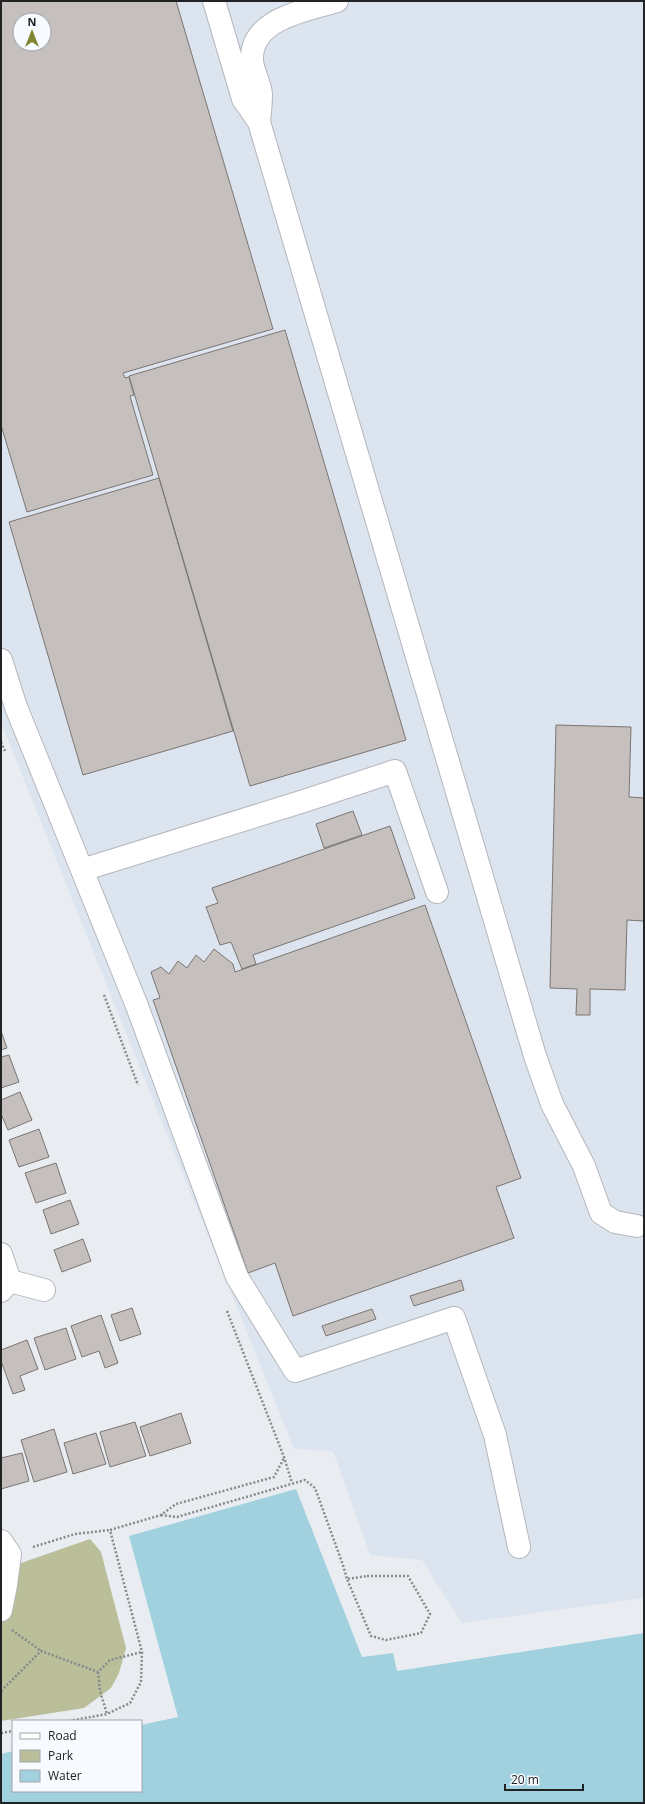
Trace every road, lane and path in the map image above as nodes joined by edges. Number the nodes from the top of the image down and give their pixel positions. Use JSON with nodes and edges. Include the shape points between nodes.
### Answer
{"nodes":[{"id":1,"x":214,"y":1,"type":"edge"},
{"id":2,"x":337,"y":1,"type":"edge"},
{"id":3,"x":259,"y":122,"type":"junction"},
{"id":4,"x":1,"y":660,"type":"edge"},
{"id":5,"x":82,"y":870,"type":"junction"},
{"id":6,"x":437,"y":892,"type":"dead end"},
{"id":7,"x":637,"y":1226,"type":"dead end"},
{"id":8,"x":1,"y":1254,"type":"edge"},
{"id":9,"x":6,"y":1286,"type":"edge"},
{"id":10,"x":44,"y":1290,"type":"dead end"},
{"id":11,"x":292,"y":1483,"type":"junction"},
{"id":12,"x":161,"y":1515,"type":"junction"},
{"id":13,"x":110,"y":1530,"type":"junction"},
{"id":14,"x":519,"y":1547,"type":"dead end"},
{"id":15,"x":5,"y":1548,"type":"edge"},
{"id":16,"x":347,"y":1580,"type":"junction"},
{"id":17,"x":4,"y":1618,"type":"edge"},
{"id":18,"x":41,"y":1651,"type":"junction"},
{"id":19,"x":142,"y":1652,"type":"junction"},
{"id":20,"x":98,"y":1672,"type":"junction"},
{"id":21,"x":1,"y":1691,"type":"edge"},
{"id":22,"x":107,"y":1714,"type":"junction"},
{"id":23,"x":75,"y":1720,"type":"edge"},
{"id":24,"x":12,"y":1731,"type":"edge"},
{"id":25,"x":1,"y":1733,"type":"edge"}],
"edges":[{"from":1,"to":3,"type":"street","via":[[243,99]]},
{"from":2,"to":3,"type":"street","via":[[279,19],[266,27],[256,42],[252,58],[261,93]]},
{"from":3,"to":7,"type":"street","via":[[535,1056],[552,1104],[584,1166],[601,1213],[615,1222]]},
{"from":4,"to":5,"type":"street","via":[[16,706]]},
{"from":5,"to":6,"type":"street","via":[[395,770]]},
{"from":5,"to":14,"type":"street","via":[[136,1006],[237,1277],[295,1371],[454,1318],[495,1435]]},
{"from":8,"to":9,"type":"street"},
{"from":9,"to":10,"type":"street"},
{"from":11,"to":12,"type":"path","via":[[177,1517]]},
{"from":11,"to":12,"type":"path","via":[[284,1457],[274,1477],[176,1504]]},
{"from":11,"to":16,"type":"path","via":[[305,1480],[315,1488]]},
{"from":12,"to":13,"type":"path"},
{"from":13,"to":15,"type":"path"},
{"from":13,"to":19,"type":"path"},
{"from":15,"to":17,"type":"street"},
{"from":16,"to":16,"type":"path","via":[[367,1576],[408,1576],[430,1614],[421,1633],[386,1640],[371,1636]]},
{"from":17,"to":18,"type":"path"},
{"from":18,"to":20,"type":"path"},
{"from":18,"to":21,"type":"path"},
{"from":19,"to":20,"type":"path","via":[[110,1660]]},
{"from":19,"to":22,"type":"path","via":[[141,1682],[130,1703]]},
{"from":20,"to":22,"type":"path","via":[[100,1691]]},
{"from":22,"to":23,"type":"path"},
{"from":24,"to":25,"type":"path"}]}
